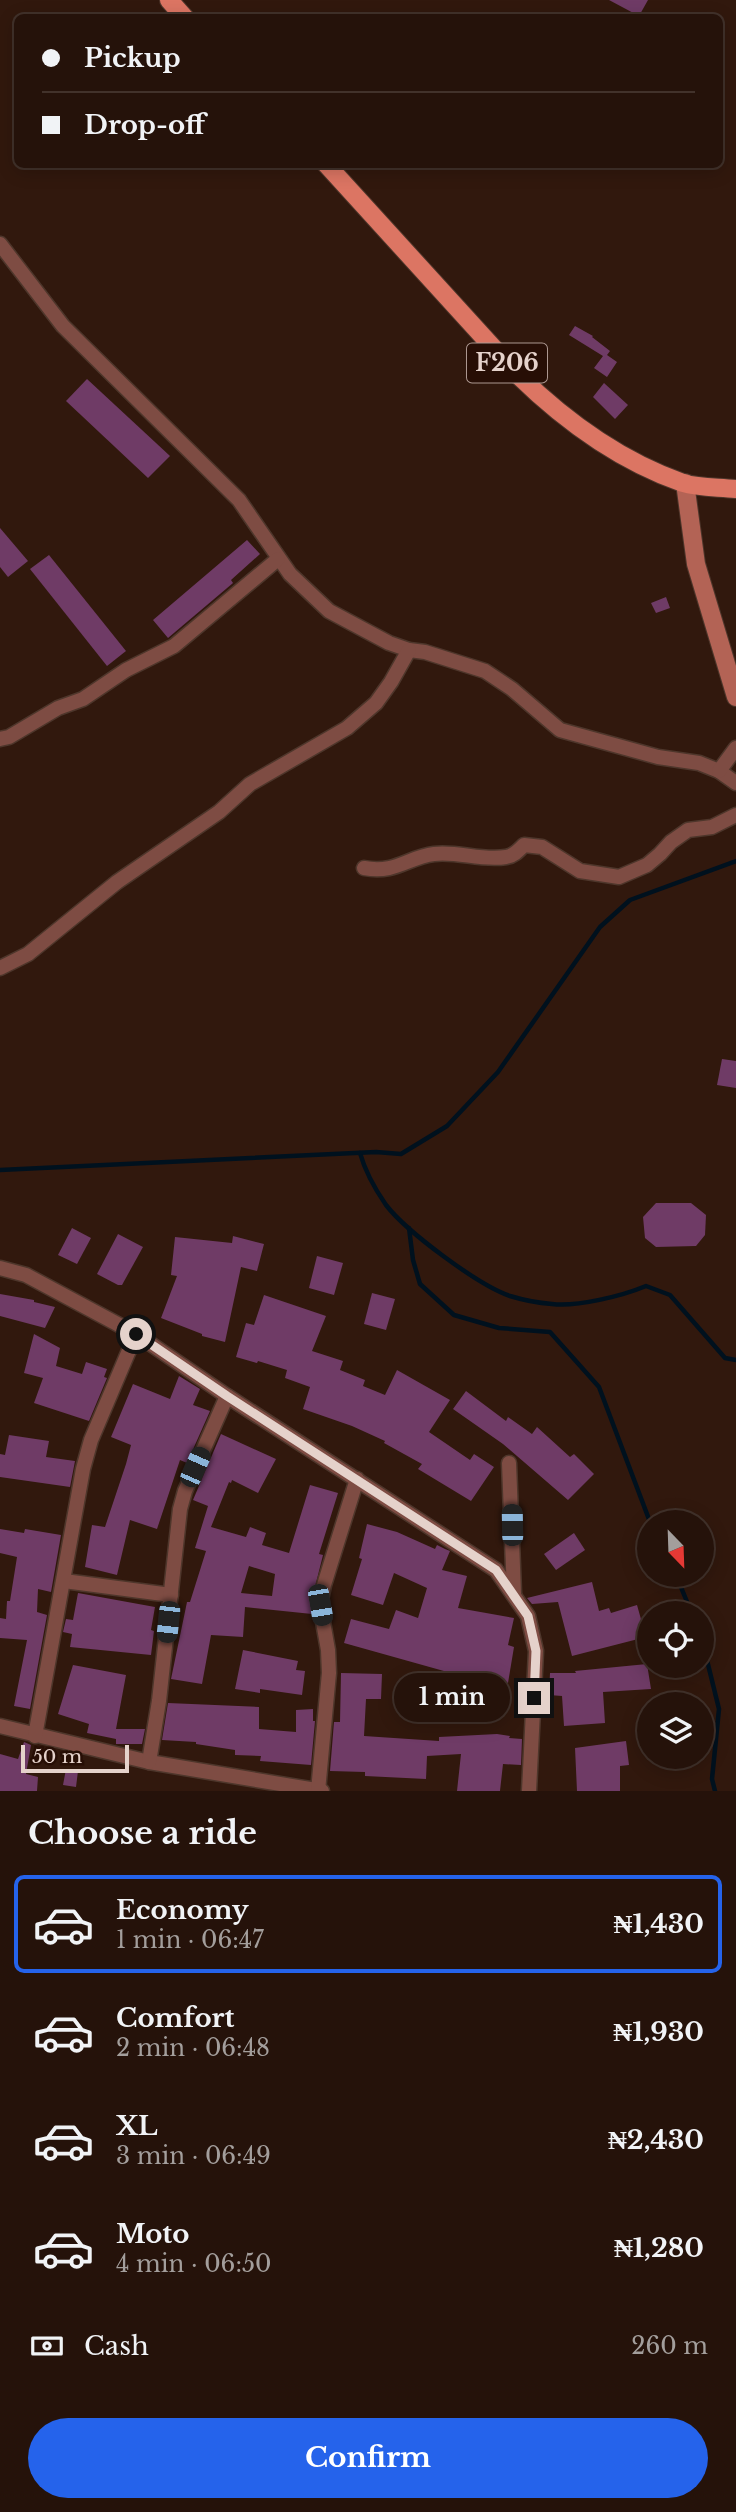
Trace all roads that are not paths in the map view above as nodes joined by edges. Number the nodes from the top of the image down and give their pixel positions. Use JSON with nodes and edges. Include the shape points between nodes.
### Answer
{"nodes":[{"id":1,"x":169,"y":0,"type":"edge"},
{"id":2,"x":181,"y":14,"type":"edge"},
{"id":3,"x":330,"y":168,"type":"edge"},
{"id":4,"x":0,"y":244,"type":"edge"},
{"id":5,"x":685,"y":484,"type":"junction"},
{"id":6,"x":736,"y":489,"type":"edge"},
{"id":7,"x":278,"y":559,"type":"junction"},
{"id":8,"x":409,"y":650,"type":"junction"},
{"id":9,"x":736,"y":697,"type":"edge"},
{"id":10,"x":0,"y":739,"type":"edge"},
{"id":11,"x":736,"y":748,"type":"edge"},
{"id":12,"x":719,"y":771,"type":"junction"},
{"id":13,"x":736,"y":783,"type":"edge"},
{"id":14,"x":736,"y":816,"type":"edge"},
{"id":15,"x":364,"y":868,"type":"dead end"},
{"id":16,"x":0,"y":968,"type":"edge"},
{"id":17,"x":0,"y":1268,"type":"edge"},
{"id":18,"x":136,"y":1334,"type":"junction"},
{"id":19,"x":227,"y":1396,"type":"junction"},
{"id":20,"x":509,"y":1463,"type":"dead end"},
{"id":21,"x":357,"y":1479,"type":"junction"},
{"id":22,"x":64,"y":1581,"type":"junction"},
{"id":23,"x":514,"y":1593,"type":"junction"},
{"id":24,"x":171,"y":1595,"type":"junction"},
{"id":25,"x":0,"y":1726,"type":"edge"},
{"id":26,"x":36,"y":1736,"type":"junction"},
{"id":27,"x":149,"y":1762,"type":"junction"},
{"id":28,"x":320,"y":1791,"type":"edge"},
{"id":29,"x":529,"y":1791,"type":"edge"}],
"edges":[{"from":1,"to":2,"type":"main road"},
{"from":3,"to":5,"type":"main road","number":"F206","via":[[548,404],[579,429]]},
{"from":4,"to":7,"type":"street","via":[[63,326],[239,500]]},
{"from":5,"to":6,"type":"main road","number":"F206"},
{"from":5,"to":9,"type":"street","via":[[696,564]]},
{"from":7,"to":8,"type":"street","via":[[329,611]]},
{"from":7,"to":10,"type":"street","via":[[174,646],[83,699]]},
{"from":8,"to":12,"type":"street","via":[[485,671],[560,730]]},
{"from":8,"to":16,"type":"street","via":[[376,703],[347,728],[250,784],[28,954]]},
{"from":11,"to":12,"type":"street"},
{"from":12,"to":13,"type":"street"},
{"from":14,"to":15,"type":"street","via":[[712,827],[688,830],[647,865],[619,877],[580,871],[542,846],[524,845],[506,857],[431,854],[395,868]]},
{"from":17,"to":18,"type":"street","via":[[26,1275]]},
{"from":18,"to":19,"type":"street"},
{"from":18,"to":22,"type":"street","via":[[91,1440]]},
{"from":19,"to":21,"type":"street"},
{"from":19,"to":24,"type":"street","via":[[185,1491]]},
{"from":20,"to":23,"type":"street"},
{"from":21,"to":23,"type":"street","via":[[496,1570]]},
{"from":21,"to":28,"type":"street","via":[[320,1605],[329,1673]]},
{"from":22,"to":24,"type":"street"},
{"from":22,"to":26,"type":"street"},
{"from":23,"to":29,"type":"street","via":[[528,1616],[536,1651]]},
{"from":24,"to":27,"type":"street"},
{"from":25,"to":26,"type":"street"},
{"from":26,"to":27,"type":"street"},
{"from":27,"to":28,"type":"street"}]}
